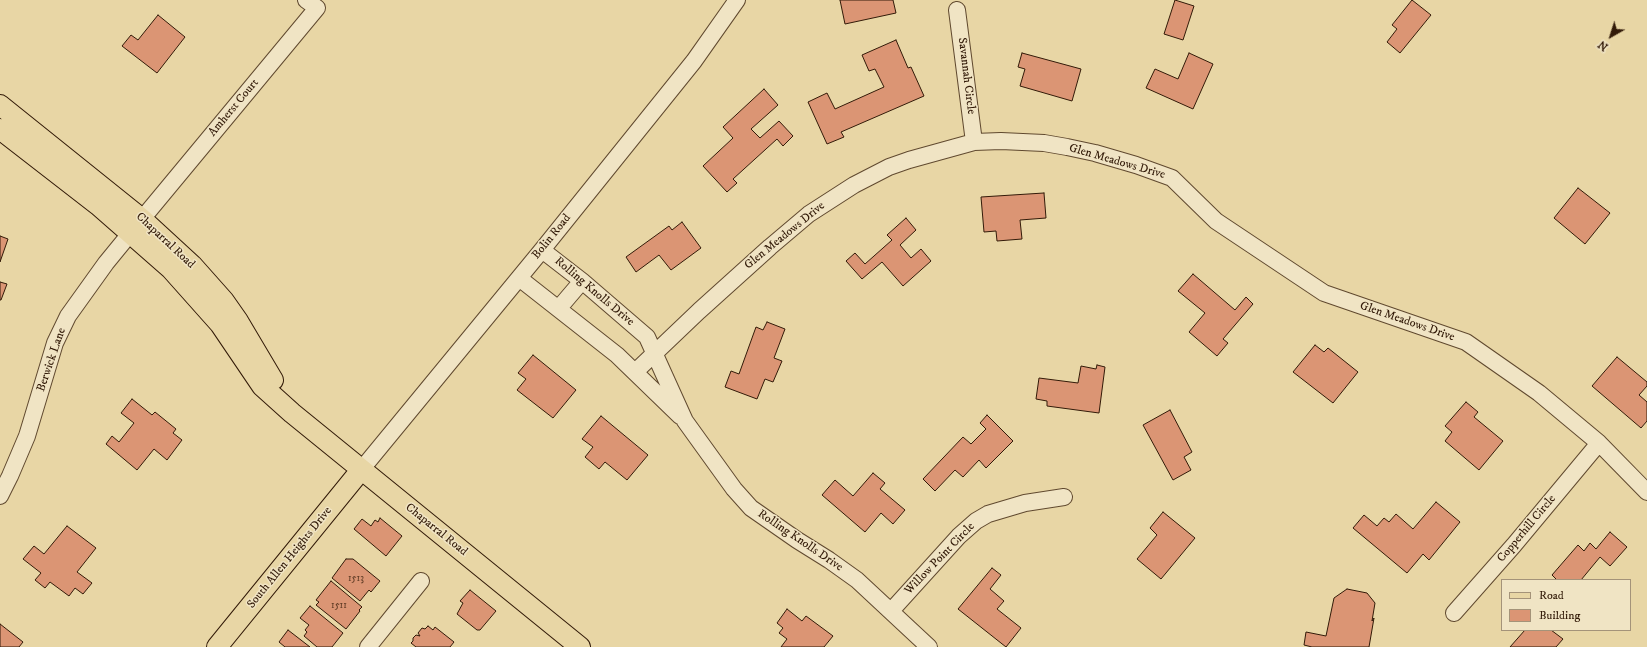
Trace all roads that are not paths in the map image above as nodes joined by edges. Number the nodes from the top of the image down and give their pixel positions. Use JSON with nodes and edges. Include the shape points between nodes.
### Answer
{"nodes":[{"id":1,"x":306,"y":0,"type":"edge"},
{"id":2,"x":737,"y":0,"type":"edge"},
{"id":3,"x":957,"y":10,"type":"dead end"},
{"id":4,"x":0,"y":105,"type":"edge"},
{"id":5,"x":0,"y":129,"type":"edge"},
{"id":6,"x":974,"y":142,"type":"junction"},
{"id":7,"x":136,"y":226,"type":"junction"},
{"id":8,"x":542,"y":250,"type":"junction"},
{"id":9,"x":519,"y":278,"type":"junction"},
{"id":10,"x":582,"y":281,"type":"junction"},
{"id":11,"x":558,"y":308,"type":"junction"},
{"id":12,"x":655,"y":352,"type":"junction"},
{"id":13,"x":635,"y":372,"type":"junction"},
{"id":14,"x":685,"y":421,"type":"junction"},
{"id":15,"x":1599,"y":443,"type":"junction"},
{"id":16,"x":361,"y":470,"type":"junction"},
{"id":17,"x":1647,"y":492,"type":"edge"},
{"id":18,"x":0,"y":496,"type":"edge"},
{"id":19,"x":1064,"y":497,"type":"dead end"},
{"id":20,"x":421,"y":581,"type":"dead end"},
{"id":21,"x":891,"y":611,"type":"junction"},
{"id":22,"x":1454,"y":614,"type":"dead end"},
{"id":23,"x":217,"y":647,"type":"edge"},
{"id":24,"x":368,"y":647,"type":"edge"},
{"id":25,"x":580,"y":647,"type":"edge"},
{"id":26,"x":929,"y":647,"type":"edge"}],
"edges":[{"from":1,"to":7,"type":"street","name":"Amherst Court","via":[[316,8]]},
{"from":2,"to":8,"type":"street","name":"Bolin Road","via":[[694,61]]},
{"from":3,"to":6,"type":"street","name":"Savannah Circle"},
{"from":4,"to":7,"type":"main road","name":"Chaparral Road"},
{"from":5,"to":7,"type":"main road","name":"Chaparral Road","via":[[98,206]]},
{"from":6,"to":12,"type":"street","name":"Glen Meadows Drive","via":[[889,167],[854,185],[809,214]]},
{"from":6,"to":15,"type":"street","name":"Glen Meadows Drive","via":[[1044,143],[1067,147],[1136,165],[1172,178],[1216,221],[1324,293],[1466,342],[1539,393]]},
{"from":7,"to":16,"type":"main road","name":"Chaparral Road","via":[[220,324],[262,386]]},
{"from":7,"to":18,"type":"street","name":"Berwick Lane","via":[[81,297],[60,330],[27,436]]},
{"from":8,"to":9,"type":"street","name":"Bolin Road"},
{"from":8,"to":10,"type":"street","name":"Rolling Knolls Drive"},
{"from":9,"to":11,"type":"street","name":"Rolling Knolls Drive"},
{"from":9,"to":16,"type":"street","name":"Bolin Road"},
{"from":10,"to":11,"type":"street"},
{"from":10,"to":12,"type":"street","name":"Rolling Knolls Drive","via":[[647,337]]},
{"from":11,"to":13,"type":"street","name":"Rolling Knolls Drive"},
{"from":12,"to":13,"type":"street","name":"Glen Meadows Drive"},
{"from":12,"to":14,"type":"street","name":"Rolling Knolls Drive"},
{"from":13,"to":14,"type":"street","name":"Rolling Knolls Drive"},
{"from":14,"to":21,"type":"street","name":"Rolling Knolls Drive","via":[[734,489],[751,508],[857,580]]},
{"from":15,"to":17,"type":"street","name":"Glen Meadows Drive"},
{"from":15,"to":22,"type":"street","name":"Copperhill Circle"},
{"from":16,"to":23,"type":"main road","name":"South Allen Heights Drive"},
{"from":16,"to":25,"type":"main road","name":"Chaparral Road"},
{"from":19,"to":21,"type":"street","name":"Willow Point Circle","via":[[1025,503],[988,514],[959,536]]},
{"from":20,"to":24,"type":"street"},
{"from":21,"to":26,"type":"street","name":"Rolling Knolls Drive"}]}
